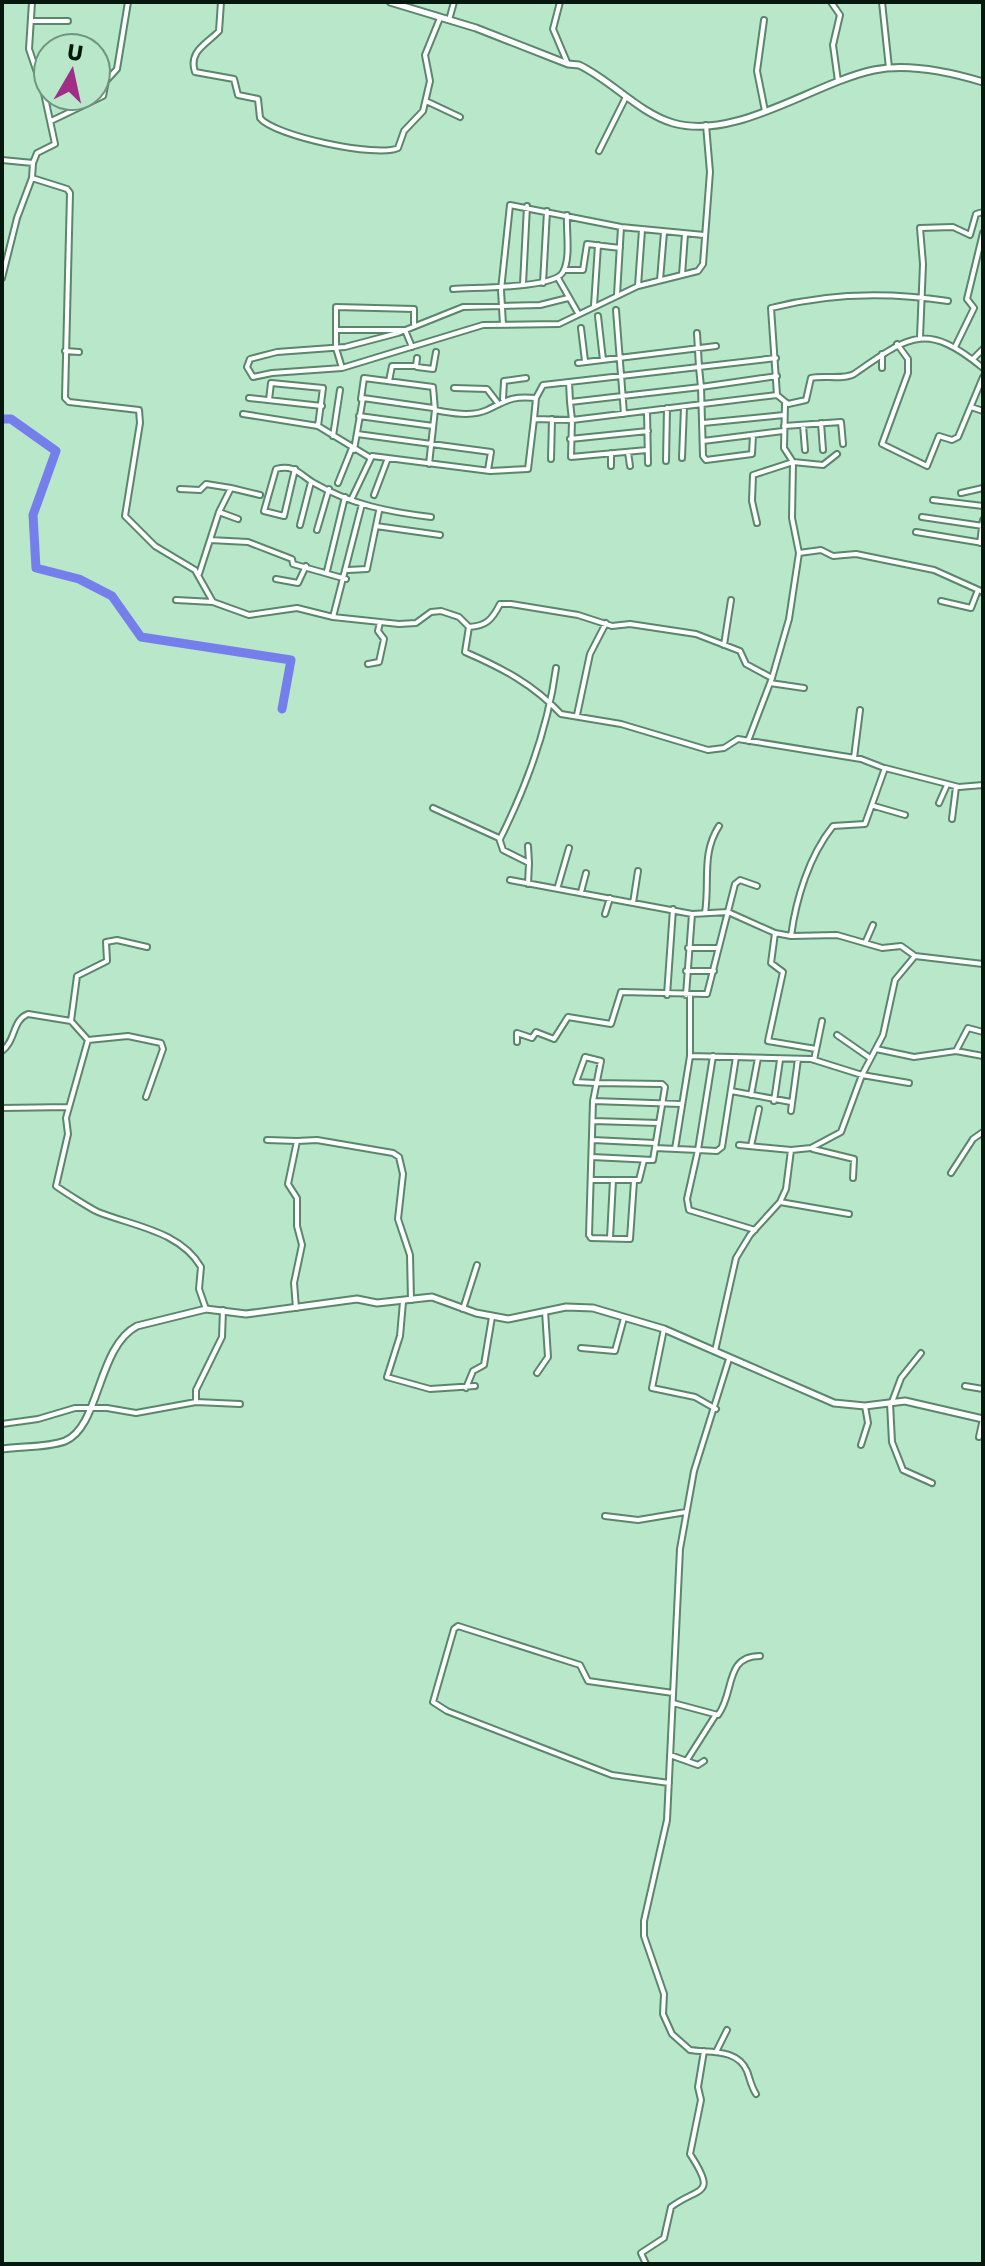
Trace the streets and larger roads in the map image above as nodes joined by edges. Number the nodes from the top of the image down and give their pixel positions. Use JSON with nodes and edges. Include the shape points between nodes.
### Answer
{"nodes":[{"id":1,"x":32,"y":2,"type":"edge"},
{"id":2,"x":128,"y":2,"type":"edge"},
{"id":3,"x":221,"y":2,"type":"edge"},
{"id":4,"x":390,"y":2,"type":"edge"},
{"id":5,"x":454,"y":2,"type":"edge"},
{"id":6,"x":560,"y":2,"type":"edge"},
{"id":7,"x":831,"y":2,"type":"edge"},
{"id":8,"x":882,"y":2,"type":"edge"},
{"id":9,"x":440,"y":18,"type":"junction"},
{"id":10,"x":449,"y":20,"type":"junction"},
{"id":11,"x":764,"y":20,"type":"dead end"},
{"id":12,"x":31,"y":21,"type":"junction"},
{"id":13,"x":68,"y":21,"type":"dead end"},
{"id":14,"x":568,"y":64,"type":"junction"},
{"id":15,"x":889,"y":68,"type":"junction"},
{"id":16,"x":983,"y":82,"type":"edge"},
{"id":17,"x":839,"y":83,"type":"junction"},
{"id":18,"x":627,"y":95,"type":"junction"},
{"id":19,"x":426,"y":101,"type":"junction"},
{"id":20,"x":765,"y":111,"type":"junction"},
{"id":21,"x":460,"y":117,"type":"dead end"},
{"id":22,"x":51,"y":121,"type":"junction"},
{"id":23,"x":706,"y":124,"type":"junction"},
{"id":24,"x":599,"y":151,"type":"dead end"},
{"id":25,"x":2,"y":160,"type":"edge"},
{"id":26,"x":33,"y":163,"type":"junction"},
{"id":27,"x":32,"y":178,"type":"junction"},
{"id":28,"x":527,"y":206,"type":"junction"},
{"id":29,"x":547,"y":211,"type":"junction"},
{"id":30,"x":983,"y":212,"type":"edge"},
{"id":31,"x":567,"y":215,"type":"junction"},
{"id":32,"x":621,"y":227,"type":"junction"},
{"id":33,"x":642,"y":230,"type":"junction"},
{"id":34,"x":664,"y":232,"type":"junction"},
{"id":35,"x":983,"y":233,"type":"edge"},
{"id":36,"x":685,"y":234,"type":"junction"},
{"id":37,"x":704,"y":235,"type":"junction"},
{"id":38,"x":598,"y":245,"type":"junction"},
{"id":39,"x":620,"y":248,"type":"junction"},
{"id":40,"x":564,"y":270,"type":"junction"},
{"id":41,"x":682,"y":275,"type":"junction"},
{"id":42,"x":2,"y":278,"type":"edge"},
{"id":43,"x":558,"y":278,"type":"junction"},
{"id":44,"x":660,"y":280,"type":"junction"},
{"id":45,"x":543,"y":283,"type":"junction"},
{"id":46,"x":523,"y":285,"type":"junction"},
{"id":47,"x":501,"y":286,"type":"junction"},
{"id":48,"x":638,"y":286,"type":"junction"},
{"id":49,"x":453,"y":289,"type":"dead end"},
{"id":50,"x":617,"y":295,"type":"junction"},
{"id":51,"x":920,"y":296,"type":"junction"},
{"id":52,"x":568,"y":298,"type":"junction"},
{"id":53,"x":948,"y":301,"type":"dead end"},
{"id":54,"x":501,"y":306,"type":"junction"},
{"id":55,"x":594,"y":306,"type":"junction"},
{"id":56,"x":616,"y":310,"type":"dead end"},
{"id":57,"x":578,"y":313,"type":"junction"},
{"id":58,"x":598,"y":316,"type":"dead end"},
{"id":59,"x":414,"y":324,"type":"junction"},
{"id":60,"x":503,"y":325,"type":"junction"},
{"id":61,"x":581,"y":328,"type":"dead end"},
{"id":62,"x":336,"y":330,"type":"junction"},
{"id":63,"x":405,"y":330,"type":"junction"},
{"id":64,"x":697,"y":333,"type":"dead end"},
{"id":65,"x":920,"y":337,"type":"junction"},
{"id":66,"x":897,"y":344,"type":"junction"},
{"id":67,"x":716,"y":346,"type":"dead end"},
{"id":68,"x":412,"y":347,"type":"junction"},
{"id":69,"x":955,"y":347,"type":"junction"},
{"id":70,"x":336,"y":348,"type":"junction"},
{"id":71,"x":698,"y":349,"type":"junction"},
{"id":72,"x":983,"y":349,"type":"edge"},
{"id":73,"x":65,"y":351,"type":"junction"},
{"id":74,"x":79,"y":352,"type":"dead end"},
{"id":75,"x":436,"y":352,"type":"dead end"},
{"id":76,"x":882,"y":354,"type":"junction"},
{"id":77,"x":417,"y":358,"type":"dead end"},
{"id":78,"x":621,"y":358,"type":"junction"},
{"id":79,"x":776,"y":358,"type":"junction"},
{"id":80,"x":973,"y":359,"type":"junction"},
{"id":81,"x":603,"y":360,"type":"junction"},
{"id":82,"x":585,"y":362,"type":"junction"},
{"id":83,"x":578,"y":363,"type":"dead end"},
{"id":84,"x":416,"y":366,"type":"junction"},
{"id":85,"x":699,"y":367,"type":"junction"},
{"id":86,"x":342,"y":368,"type":"junction"},
{"id":87,"x":882,"y":368,"type":"dead end"},
{"id":88,"x":983,"y":368,"type":"edge"},
{"id":89,"x":622,"y":376,"type":"junction"},
{"id":90,"x":777,"y":376,"type":"junction"},
{"id":91,"x":983,"y":377,"type":"edge"},
{"id":92,"x":526,"y":378,"type":"dead end"},
{"id":93,"x":389,"y":381,"type":"junction"},
{"id":94,"x":569,"y":382,"type":"junction"},
{"id":95,"x":701,"y":387,"type":"junction"},
{"id":96,"x":454,"y":388,"type":"dead end"},
{"id":97,"x":340,"y":390,"type":"dead end"},
{"id":98,"x":777,"y":395,"type":"junction"},
{"id":99,"x":623,"y":396,"type":"junction"},
{"id":100,"x":249,"y":398,"type":"dead end"},
{"id":101,"x":536,"y":398,"type":"junction"},
{"id":102,"x":361,"y":399,"type":"junction"},
{"id":103,"x":269,"y":400,"type":"junction"},
{"id":104,"x":500,"y":401,"type":"junction"},
{"id":105,"x":570,"y":402,"type":"junction"},
{"id":106,"x":785,"y":403,"type":"junction"},
{"id":107,"x":703,"y":405,"type":"junction"},
{"id":108,"x":322,"y":406,"type":"junction"},
{"id":109,"x":684,"y":407,"type":"junction"},
{"id":110,"x":971,"y":407,"type":"junction"},
{"id":111,"x":667,"y":408,"type":"junction"},
{"id":112,"x":434,"y":409,"type":"junction"},
{"id":113,"x":647,"y":411,"type":"junction"},
{"id":114,"x":983,"y":411,"type":"edge"},
{"id":115,"x":243,"y":414,"type":"dead end"},
{"id":116,"x":624,"y":414,"type":"junction"},
{"id":117,"x":784,"y":415,"type":"junction"},
{"id":118,"x":359,"y":416,"type":"junction"},
{"id":119,"x":534,"y":419,"type":"junction"},
{"id":120,"x":552,"y":419,"type":"junction"},
{"id":121,"x":572,"y":420,"type":"junction"},
{"id":122,"x":703,"y":423,"type":"junction"},
{"id":123,"x":821,"y":423,"type":"junction"},
{"id":124,"x":803,"y":425,"type":"junction"},
{"id":125,"x":318,"y":426,"type":"junction"},
{"id":126,"x":433,"y":426,"type":"junction"},
{"id":127,"x":784,"y":428,"type":"junction"},
{"id":128,"x":648,"y":431,"type":"junction"},
{"id":129,"x":357,"y":434,"type":"junction"},
{"id":130,"x":753,"y":435,"type":"junction"},
{"id":131,"x":333,"y":436,"type":"junction"},
{"id":132,"x":570,"y":439,"type":"junction"},
{"id":133,"x":703,"y":441,"type":"junction"},
{"id":134,"x":431,"y":444,"type":"junction"},
{"id":135,"x":843,"y":444,"type":"dead end"},
{"id":136,"x":353,"y":449,"type":"junction"},
{"id":137,"x":647,"y":450,"type":"junction"},
{"id":138,"x":805,"y":450,"type":"dead end"},
{"id":139,"x":823,"y":450,"type":"dead end"},
{"id":140,"x":628,"y":452,"type":"junction"},
{"id":141,"x":611,"y":453,"type":"junction"},
{"id":142,"x":837,"y":454,"type":"dead end"},
{"id":143,"x":369,"y":457,"type":"junction"},
{"id":144,"x":388,"y":458,"type":"junction"},
{"id":145,"x":682,"y":458,"type":"dead end"},
{"id":146,"x":551,"y":459,"type":"dead end"},
{"id":147,"x":666,"y":461,"type":"dead end"},
{"id":148,"x":793,"y":462,"type":"junction"},
{"id":149,"x":648,"y":463,"type":"dead end"},
{"id":150,"x":429,"y":464,"type":"junction"},
{"id":151,"x":611,"y":466,"type":"dead end"},
{"id":152,"x":630,"y":466,"type":"dead end"},
{"id":153,"x":295,"y":469,"type":"junction"},
{"id":154,"x":488,"y":471,"type":"junction"},
{"id":155,"x":311,"y":482,"type":"junction"},
{"id":156,"x":338,"y":483,"type":"dead end"},
{"id":157,"x":231,"y":488,"type":"junction"},
{"id":158,"x":983,"y":488,"type":"edge"},
{"id":159,"x":180,"y":489,"type":"dead end"},
{"id":160,"x":329,"y":489,"type":"junction"},
{"id":161,"x":961,"y":493,"type":"dead end"},
{"id":162,"x":260,"y":495,"type":"dead end"},
{"id":163,"x":374,"y":495,"type":"dead end"},
{"id":164,"x":345,"y":497,"type":"junction"},
{"id":165,"x":352,"y":498,"type":"junction"},
{"id":166,"x":933,"y":500,"type":"dead end"},
{"id":167,"x":362,"y":504,"type":"junction"},
{"id":168,"x":983,"y":506,"type":"edge"},
{"id":169,"x":379,"y":511,"type":"junction"},
{"id":170,"x":219,"y":512,"type":"junction"},
{"id":171,"x":431,"y":517,"type":"dead end"},
{"id":172,"x":922,"y":517,"type":"dead end"},
{"id":173,"x":238,"y":519,"type":"dead end"},
{"id":174,"x":757,"y":523,"type":"dead end"},
{"id":175,"x":983,"y":524,"type":"edge"},
{"id":176,"x":300,"y":525,"type":"dead end"},
{"id":177,"x":376,"y":526,"type":"junction"},
{"id":178,"x":317,"y":530,"type":"dead end"},
{"id":179,"x":916,"y":532,"type":"dead end"},
{"id":180,"x":440,"y":535,"type":"dead end"},
{"id":181,"x":209,"y":540,"type":"junction"},
{"id":182,"x":981,"y":543,"type":"edge"},
{"id":183,"x":799,"y":553,"type":"junction"},
{"id":184,"x":306,"y":566,"type":"junction"},
{"id":185,"x":348,"y":570,"type":"junction"},
{"id":186,"x":327,"y":571,"type":"junction"},
{"id":187,"x":199,"y":574,"type":"junction"},
{"id":188,"x":276,"y":579,"type":"dead end"},
{"id":189,"x":346,"y":579,"type":"junction"},
{"id":190,"x":980,"y":591,"type":"edge"},
{"id":191,"x":176,"y":600,"type":"dead end"},
{"id":192,"x":731,"y":600,"type":"dead end"},
{"id":193,"x":941,"y":601,"type":"dead end"},
{"id":194,"x":213,"y":602,"type":"junction"},
{"id":195,"x":333,"y":617,"type":"junction"},
{"id":196,"x":380,"y":622,"type":"junction"},
{"id":197,"x":607,"y":623,"type":"junction"},
{"id":198,"x":469,"y":627,"type":"junction"},
{"id":199,"x":724,"y":645,"type":"junction"},
{"id":200,"x":368,"y":664,"type":"dead end"},
{"id":201,"x":556,"y":668,"type":"dead end"},
{"id":202,"x":771,"y":681,"type":"junction"},
{"id":203,"x":804,"y":688,"type":"dead end"},
{"id":204,"x":550,"y":699,"type":"junction"},
{"id":205,"x":860,"y":710,"type":"dead end"},
{"id":206,"x":577,"y":715,"type":"junction"},
{"id":207,"x":748,"y":741,"type":"junction"},
{"id":208,"x":854,"y":758,"type":"junction"},
{"id":209,"x":885,"y":768,"type":"junction"},
{"id":210,"x":947,"y":785,"type":"junction"},
{"id":211,"x":983,"y":785,"type":"edge"},
{"id":212,"x":956,"y":787,"type":"junction"},
{"id":213,"x":939,"y":803,"type":"dead end"},
{"id":214,"x":874,"y":806,"type":"junction"},
{"id":215,"x":433,"y":808,"type":"dead end"},
{"id":216,"x":905,"y":815,"type":"dead end"},
{"id":217,"x":952,"y":819,"type":"dead end"},
{"id":218,"x":719,"y":826,"type":"dead end"},
{"id":219,"x":500,"y":839,"type":"junction"},
{"id":220,"x":528,"y":846,"type":"dead end"},
{"id":221,"x":569,"y":848,"type":"dead end"},
{"id":222,"x":529,"y":863,"type":"junction"},
{"id":223,"x":638,"y":871,"type":"dead end"},
{"id":224,"x":586,"y":873,"type":"dead end"},
{"id":225,"x":510,"y":880,"type":"dead end"},
{"id":226,"x":528,"y":884,"type":"junction"},
{"id":227,"x":558,"y":886,"type":"junction"},
{"id":228,"x":757,"y":886,"type":"dead end"},
{"id":229,"x":581,"y":892,"type":"junction"},
{"id":230,"x":610,"y":898,"type":"junction"},
{"id":231,"x":633,"y":903,"type":"junction"},
{"id":232,"x":673,"y":909,"type":"junction"},
{"id":233,"x":728,"y":912,"type":"junction"},
{"id":234,"x":705,"y":913,"type":"junction"},
{"id":235,"x":605,"y":914,"type":"dead end"},
{"id":236,"x":692,"y":914,"type":"junction"},
{"id":237,"x":873,"y":925,"type":"dead end"},
{"id":238,"x":775,"y":933,"type":"junction"},
{"id":239,"x":791,"y":936,"type":"junction"},
{"id":240,"x":866,"y":941,"type":"junction"},
{"id":241,"x":147,"y":947,"type":"dead end"},
{"id":242,"x":688,"y":948,"type":"junction"},
{"id":243,"x":718,"y":948,"type":"junction"},
{"id":244,"x":915,"y":956,"type":"junction"},
{"id":245,"x":983,"y":964,"type":"edge"},
{"id":246,"x":686,"y":971,"type":"junction"},
{"id":247,"x":714,"y":971,"type":"junction"},
{"id":248,"x":688,"y":994,"type":"junction"},
{"id":249,"x":667,"y":995,"type":"junction"},
{"id":250,"x":71,"y":1021,"type":"junction"},
{"id":251,"x":822,"y":1021,"type":"dead end"},
{"id":252,"x":983,"y":1032,"type":"edge"},
{"id":253,"x":837,"y":1035,"type":"dead end"},
{"id":254,"x":88,"y":1040,"type":"junction"},
{"id":255,"x":517,"y":1042,"type":"dead end"},
{"id":256,"x":816,"y":1049,"type":"junction"},
{"id":257,"x":876,"y":1049,"type":"junction"},
{"id":258,"x":2,"y":1051,"type":"edge"},
{"id":259,"x":956,"y":1051,"type":"junction"},
{"id":260,"x":690,"y":1056,"type":"junction"},
{"id":261,"x":713,"y":1056,"type":"junction"},
{"id":262,"x":983,"y":1056,"type":"edge"},
{"id":263,"x":736,"y":1057,"type":"junction"},
{"id":264,"x":758,"y":1058,"type":"junction"},
{"id":265,"x":870,"y":1058,"type":"junction"},
{"id":266,"x":798,"y":1059,"type":"junction"},
{"id":267,"x":780,"y":1060,"type":"junction"},
{"id":268,"x":814,"y":1060,"type":"junction"},
{"id":269,"x":862,"y":1075,"type":"junction"},
{"id":270,"x":595,"y":1083,"type":"junction"},
{"id":271,"x":909,"y":1083,"type":"dead end"},
{"id":272,"x":731,"y":1091,"type":"junction"},
{"id":273,"x":751,"y":1096,"type":"junction"},
{"id":274,"x":146,"y":1097,"type":"dead end"},
{"id":275,"x":593,"y":1101,"type":"junction"},
{"id":276,"x":774,"y":1101,"type":"junction"},
{"id":277,"x":791,"y":1102,"type":"junction"},
{"id":278,"x":662,"y":1103,"type":"junction"},
{"id":279,"x":681,"y":1104,"type":"junction"},
{"id":280,"x":69,"y":1107,"type":"junction"},
{"id":281,"x":2,"y":1108,"type":"edge"},
{"id":282,"x":759,"y":1109,"type":"dead end"},
{"id":283,"x":791,"y":1111,"type":"dead end"},
{"id":284,"x":592,"y":1121,"type":"junction"},
{"id":285,"x":659,"y":1123,"type":"junction"},
{"id":286,"x":983,"y":1132,"type":"edge"},
{"id":287,"x":267,"y":1140,"type":"dead end"},
{"id":288,"x":593,"y":1140,"type":"junction"},
{"id":289,"x":297,"y":1141,"type":"junction"},
{"id":290,"x":739,"y":1145,"type":"dead end"},
{"id":291,"x":655,"y":1146,"type":"junction"},
{"id":292,"x":751,"y":1146,"type":"junction"},
{"id":293,"x":811,"y":1148,"type":"junction"},
{"id":294,"x":675,"y":1149,"type":"junction"},
{"id":295,"x":698,"y":1150,"type":"junction"},
{"id":296,"x":791,"y":1150,"type":"junction"},
{"id":297,"x":592,"y":1157,"type":"junction"},
{"id":298,"x":644,"y":1160,"type":"junction"},
{"id":299,"x":951,"y":1173,"type":"dead end"},
{"id":300,"x":853,"y":1178,"type":"dead end"},
{"id":301,"x":592,"y":1180,"type":"junction"},
{"id":302,"x":613,"y":1180,"type":"junction"},
{"id":303,"x":634,"y":1181,"type":"junction"},
{"id":304,"x":780,"y":1202,"type":"junction"},
{"id":305,"x":849,"y":1214,"type":"dead end"},
{"id":306,"x":755,"y":1230,"type":"junction"},
{"id":307,"x":610,"y":1239,"type":"junction"},
{"id":308,"x":477,"y":1265,"type":"dead end"},
{"id":309,"x":411,"y":1300,"type":"junction"},
{"id":310,"x":403,"y":1302,"type":"junction"},
{"id":311,"x":296,"y":1308,"type":"junction"},
{"id":312,"x":206,"y":1309,"type":"junction"},
{"id":313,"x":463,"y":1309,"type":"junction"},
{"id":314,"x":223,"y":1310,"type":"junction"},
{"id":315,"x":545,"y":1311,"type":"junction"},
{"id":316,"x":620,"y":1314,"type":"junction"},
{"id":317,"x":492,"y":1317,"type":"junction"},
{"id":318,"x":664,"y":1329,"type":"junction"},
{"id":319,"x":581,"y":1348,"type":"dead end"},
{"id":320,"x":714,"y":1353,"type":"junction"},
{"id":321,"x":921,"y":1353,"type":"dead end"},
{"id":322,"x":729,"y":1359,"type":"junction"},
{"id":323,"x":537,"y":1373,"type":"dead end"},
{"id":324,"x":475,"y":1386,"type":"dead end"},
{"id":325,"x":965,"y":1386,"type":"dead end"},
{"id":326,"x":466,"y":1388,"type":"junction"},
{"id":327,"x":983,"y":1389,"type":"edge"},
{"id":328,"x":196,"y":1402,"type":"junction"},
{"id":329,"x":891,"y":1402,"type":"junction"},
{"id":330,"x":240,"y":1404,"type":"dead end"},
{"id":331,"x":865,"y":1406,"type":"junction"},
{"id":332,"x":91,"y":1407,"type":"junction"},
{"id":333,"x":716,"y":1409,"type":"junction"},
{"id":334,"x":983,"y":1419,"type":"edge"},
{"id":335,"x":2,"y":1424,"type":"edge"},
{"id":336,"x":979,"y":1437,"type":"dead end"},
{"id":337,"x":861,"y":1445,"type":"dead end"},
{"id":338,"x":2,"y":1449,"type":"edge"},
{"id":339,"x":932,"y":1483,"type":"dead end"},
{"id":340,"x":686,"y":1512,"type":"junction"},
{"id":341,"x":605,"y":1516,"type":"dead end"},
{"id":342,"x":760,"y":1656,"type":"dead end"},
{"id":343,"x":673,"y":1693,"type":"junction"},
{"id":344,"x":673,"y":1703,"type":"junction"},
{"id":345,"x":715,"y":1716,"type":"junction"},
{"id":346,"x":670,"y":1755,"type":"junction"},
{"id":347,"x":687,"y":1760,"type":"junction"},
{"id":348,"x":704,"y":1761,"type":"dead end"},
{"id":349,"x":669,"y":1783,"type":"junction"},
{"id":350,"x":727,"y":2030,"type":"dead end"},
{"id":351,"x":717,"y":2050,"type":"junction"},
{"id":352,"x":704,"y":2051,"type":"junction"},
{"id":353,"x":756,"y":2094,"type":"dead end"},
{"id":354,"x":646,"y":2264,"type":"edge"}],
"edges":[{"from":1,"to":12,"type":"street"},
{"from":2,"to":22,"type":"street","via":[[118,65],[103,96]]},
{"from":3,"to":19,"type":"street","via":[[219,31],[196,51],[193,68],[234,79],[238,95],[258,99],[266,124],[339,145],[392,150]]},
{"from":4,"to":9,"type":"street"},
{"from":5,"to":10,"type":"street"},
{"from":6,"to":14,"type":"street","via":[[553,31]]},
{"from":7,"to":17,"type":"street","via":[[840,15],[833,45]]},
{"from":8,"to":15,"type":"street"},
{"from":9,"to":10,"type":"street"},
{"from":9,"to":19,"type":"street","via":[[425,55],[430,81]]},
{"from":10,"to":14,"type":"street"},
{"from":11,"to":20,"type":"street","via":[[757,71]]},
{"from":12,"to":13,"type":"street"},
{"from":12,"to":22,"type":"street","via":[[30,57]]},
{"from":14,"to":18,"type":"street","via":[[592,71]]},
{"from":15,"to":16,"type":"street"},
{"from":15,"to":17,"type":"street"},
{"from":17,"to":20,"type":"street"},
{"from":18,"to":23,"type":"street","via":[[673,123]]},
{"from":18,"to":24,"type":"street"},
{"from":19,"to":21,"type":"street"},
{"from":20,"to":23,"type":"street"},
{"from":22,"to":26,"type":"street","via":[[54,146],[37,153]]},
{"from":23,"to":37,"type":"street","via":[[710,172]]},
{"from":25,"to":26,"type":"street"},
{"from":26,"to":27,"type":"street"},
{"from":27,"to":42,"type":"street"},
{"from":27,"to":73,"type":"street","via":[[70,193]]},
{"from":28,"to":29,"type":"street"},
{"from":28,"to":46,"type":"street"},
{"from":28,"to":47,"type":"street","via":[[509,208]]},
{"from":29,"to":31,"type":"street"},
{"from":29,"to":45,"type":"street"},
{"from":30,"to":51,"type":"street","via":[[976,214],[970,235],[953,227],[920,228]]},
{"from":31,"to":32,"type":"street"},
{"from":31,"to":40,"type":"street"},
{"from":32,"to":33,"type":"street"},
{"from":32,"to":39,"type":"street"},
{"from":33,"to":34,"type":"street"},
{"from":33,"to":48,"type":"street"},
{"from":34,"to":36,"type":"street"},
{"from":34,"to":44,"type":"street"},
{"from":35,"to":69,"type":"street","via":[[967,299],[974,308]]},
{"from":36,"to":37,"type":"street"},
{"from":36,"to":41,"type":"street"},
{"from":37,"to":41,"type":"street","via":[[703,268]]},
{"from":38,"to":39,"type":"street"},
{"from":38,"to":40,"type":"street","via":[[587,244],[583,270]]},
{"from":38,"to":55,"type":"street"},
{"from":39,"to":50,"type":"street"},
{"from":40,"to":43,"type":"street"},
{"from":41,"to":44,"type":"street"},
{"from":43,"to":45,"type":"street"},
{"from":43,"to":52,"type":"street"},
{"from":44,"to":48,"type":"street"},
{"from":45,"to":46,"type":"street"},
{"from":46,"to":47,"type":"street"},
{"from":47,"to":49,"type":"street"},
{"from":47,"to":54,"type":"street"},
{"from":48,"to":50,"type":"street"},
{"from":50,"to":55,"type":"street"},
{"from":51,"to":53,"type":"street"},
{"from":51,"to":65,"type":"street"},
{"from":51,"to":79,"type":"street","via":[[832,297],[771,308]]},
{"from":52,"to":54,"type":"street"},
{"from":52,"to":57,"type":"street"},
{"from":54,"to":59,"type":"street","via":[[463,307]]},
{"from":54,"to":60,"type":"street"},
{"from":55,"to":57,"type":"street"},
{"from":56,"to":78,"type":"street"},
{"from":57,"to":60,"type":"street","via":[[559,324]]},
{"from":58,"to":81,"type":"street"},
{"from":59,"to":62,"type":"street","via":[[414,309],[336,307]]},
{"from":59,"to":63,"type":"street"},
{"from":60,"to":68,"type":"street","via":[[483,325]]},
{"from":61,"to":82,"type":"street"},
{"from":62,"to":63,"type":"street"},
{"from":62,"to":70,"type":"street"},
{"from":63,"to":68,"type":"street"},
{"from":63,"to":70,"type":"street"},
{"from":64,"to":71,"type":"street"},
{"from":65,"to":66,"type":"street"},
{"from":65,"to":69,"type":"street"},
{"from":66,"to":76,"type":"street"},
{"from":66,"to":110,"type":"street","via":[[907,357],[908,373],[883,446],[929,465],[937,437],[955,440]]},
{"from":67,"to":71,"type":"street"},
{"from":68,"to":86,"type":"street"},
{"from":69,"to":80,"type":"street"},
{"from":70,"to":86,"type":"street"},
{"from":70,"to":86,"type":"street","via":[[277,352],[250,359],[247,367],[253,377]]},
{"from":71,"to":78,"type":"street"},
{"from":71,"to":85,"type":"street"},
{"from":72,"to":80,"type":"street"},
{"from":73,"to":74,"type":"street"},
{"from":73,"to":187,"type":"street","via":[[64,392],[69,402],[134,408],[141,414],[125,516],[155,546]]},
{"from":75,"to":84,"type":"street","via":[[433,369]]},
{"from":76,"to":87,"type":"street"},
{"from":76,"to":106,"type":"street","via":[[852,375],[811,378],[806,400]]},
{"from":77,"to":84,"type":"street"},
{"from":78,"to":81,"type":"street"},
{"from":78,"to":89,"type":"street"},
{"from":79,"to":85,"type":"street"},
{"from":79,"to":90,"type":"street"},
{"from":80,"to":88,"type":"street"},
{"from":81,"to":82,"type":"street"},
{"from":82,"to":83,"type":"street"},
{"from":84,"to":93,"type":"street","via":[[395,364]]},
{"from":85,"to":89,"type":"street"},
{"from":85,"to":95,"type":"street"},
{"from":89,"to":94,"type":"street"},
{"from":89,"to":99,"type":"street"},
{"from":90,"to":95,"type":"street"},
{"from":90,"to":98,"type":"street"},
{"from":91,"to":110,"type":"street"},
{"from":92,"to":104,"type":"street","via":[[504,381]]},
{"from":93,"to":102,"type":"street","via":[[364,378]]},
{"from":93,"to":112,"type":"street","via":[[433,387]]},
{"from":94,"to":101,"type":"street","via":[[543,385]]},
{"from":94,"to":105,"type":"street"},
{"from":95,"to":99,"type":"street"},
{"from":95,"to":107,"type":"street"},
{"from":96,"to":104,"type":"street","via":[[487,389]]},
{"from":97,"to":131,"type":"street"},
{"from":98,"to":106,"type":"street"},
{"from":98,"to":107,"type":"street"},
{"from":99,"to":105,"type":"street"},
{"from":99,"to":116,"type":"street"},
{"from":100,"to":103,"type":"street"},
{"from":101,"to":104,"type":"street"},
{"from":101,"to":119,"type":"street"},
{"from":102,"to":112,"type":"street"},
{"from":102,"to":118,"type":"street"},
{"from":103,"to":108,"type":"street"},
{"from":103,"to":108,"type":"street","via":[[271,383],[322,387]]},
{"from":104,"to":112,"type":"street","via":[[483,411],[456,414]]},
{"from":105,"to":121,"type":"street"},
{"from":106,"to":117,"type":"street"},
{"from":107,"to":109,"type":"street"},
{"from":107,"to":122,"type":"street"},
{"from":108,"to":125,"type":"street"},
{"from":109,"to":111,"type":"street"},
{"from":109,"to":145,"type":"street"},
{"from":110,"to":114,"type":"street"},
{"from":111,"to":113,"type":"street"},
{"from":111,"to":147,"type":"street"},
{"from":112,"to":126,"type":"street"},
{"from":113,"to":116,"type":"street"},
{"from":113,"to":128,"type":"street"},
{"from":115,"to":125,"type":"street"},
{"from":116,"to":121,"type":"street"},
{"from":117,"to":122,"type":"street"},
{"from":117,"to":127,"type":"street"},
{"from":118,"to":126,"type":"street"},
{"from":118,"to":129,"type":"street"},
{"from":119,"to":120,"type":"street"},
{"from":119,"to":154,"type":"street","via":[[528,469]]},
{"from":120,"to":121,"type":"street"},
{"from":120,"to":146,"type":"street"},
{"from":121,"to":132,"type":"street"},
{"from":122,"to":133,"type":"street"},
{"from":123,"to":124,"type":"street"},
{"from":123,"to":135,"type":"street","via":[[841,422]]},
{"from":123,"to":139,"type":"street"},
{"from":124,"to":127,"type":"street"},
{"from":124,"to":138,"type":"street"},
{"from":125,"to":131,"type":"street"},
{"from":126,"to":134,"type":"street"},
{"from":127,"to":130,"type":"street"},
{"from":127,"to":148,"type":"street","via":[[784,448]]},
{"from":128,"to":132,"type":"street"},
{"from":128,"to":137,"type":"street"},
{"from":129,"to":134,"type":"street"},
{"from":129,"to":136,"type":"street"},
{"from":130,"to":133,"type":"street"},
{"from":130,"to":133,"type":"street","via":[[752,454],[706,460]]},
{"from":131,"to":136,"type":"street"},
{"from":132,"to":141,"type":"street","via":[[571,457]]},
{"from":134,"to":150,"type":"street"},
{"from":134,"to":154,"type":"street","via":[[491,452]]},
{"from":136,"to":143,"type":"street"},
{"from":136,"to":156,"type":"street"},
{"from":137,"to":140,"type":"street"},
{"from":137,"to":149,"type":"street"},
{"from":140,"to":141,"type":"street"},
{"from":140,"to":152,"type":"street"},
{"from":141,"to":151,"type":"street"},
{"from":142,"to":148,"type":"street","via":[[823,465]]},
{"from":143,"to":144,"type":"street"},
{"from":143,"to":165,"type":"street"},
{"from":144,"to":150,"type":"street"},
{"from":144,"to":163,"type":"street"},
{"from":148,"to":174,"type":"street","via":[[753,475]]},
{"from":148,"to":183,"type":"street","via":[[792,518]]},
{"from":150,"to":154,"type":"street"},
{"from":153,"to":153,"type":"street","via":[[276,469],[264,511],[284,516]]},
{"from":153,"to":155,"type":"street"},
{"from":155,"to":160,"type":"street"},
{"from":155,"to":176,"type":"street"},
{"from":157,"to":159,"type":"street","via":[[206,484],[200,490]]},
{"from":157,"to":162,"type":"street"},
{"from":157,"to":170,"type":"street"},
{"from":158,"to":161,"type":"street"},
{"from":160,"to":164,"type":"street"},
{"from":160,"to":178,"type":"street"},
{"from":164,"to":165,"type":"street"},
{"from":164,"to":186,"type":"street"},
{"from":165,"to":167,"type":"street"},
{"from":166,"to":168,"type":"street"},
{"from":167,"to":169,"type":"street"},
{"from":167,"to":185,"type":"street"},
{"from":169,"to":171,"type":"street"},
{"from":169,"to":177,"type":"street"},
{"from":170,"to":173,"type":"street"},
{"from":170,"to":181,"type":"street"},
{"from":172,"to":175,"type":"street"},
{"from":175,"to":182,"type":"street"},
{"from":177,"to":180,"type":"street"},
{"from":177,"to":185,"type":"street","via":[[367,569]]},
{"from":179,"to":182,"type":"street"},
{"from":181,"to":184,"type":"street","via":[[260,545]]},
{"from":181,"to":187,"type":"street"},
{"from":183,"to":190,"type":"street","via":[[856,554],[934,570]]},
{"from":183,"to":202,"type":"street","via":[[789,619]]},
{"from":184,"to":186,"type":"street"},
{"from":184,"to":188,"type":"street","via":[[298,583]]},
{"from":185,"to":189,"type":"street"},
{"from":186,"to":189,"type":"street"},
{"from":187,"to":194,"type":"street"},
{"from":189,"to":195,"type":"street"},
{"from":190,"to":193,"type":"street","via":[[971,608]]},
{"from":191,"to":194,"type":"street"},
{"from":192,"to":199,"type":"street"},
{"from":194,"to":195,"type":"street","via":[[249,615],[297,608]]},
{"from":195,"to":196,"type":"street"},
{"from":196,"to":198,"type":"street","via":[[416,623],[437,611],[459,617]]},
{"from":196,"to":200,"type":"street","via":[[382,658]]},
{"from":197,"to":198,"type":"street","via":[[500,604],[484,627]]},
{"from":197,"to":199,"type":"street","via":[[696,634]]},
{"from":197,"to":206,"type":"street","via":[[590,654]]},
{"from":198,"to":204,"type":"street","via":[[465,652],[498,664]]},
{"from":199,"to":202,"type":"street","via":[[740,651],[744,662]]},
{"from":201,"to":204,"type":"street"},
{"from":202,"to":203,"type":"street"},
{"from":202,"to":207,"type":"street"},
{"from":204,"to":206,"type":"street","via":[[561,714]]},
{"from":204,"to":219,"type":"street","via":[[533,764]]},
{"from":205,"to":208,"type":"street"},
{"from":206,"to":207,"type":"street","via":[[708,750],[724,748],[735,739]]},
{"from":207,"to":208,"type":"street"},
{"from":208,"to":209,"type":"street"},
{"from":209,"to":210,"type":"street"},
{"from":209,"to":214,"type":"street"},
{"from":210,"to":212,"type":"street"},
{"from":210,"to":213,"type":"street"},
{"from":211,"to":212,"type":"street"},
{"from":212,"to":217,"type":"street"},
{"from":214,"to":216,"type":"street"},
{"from":214,"to":239,"type":"street","via":[[862,827],[830,829],[811,863]]},
{"from":215,"to":219,"type":"street"},
{"from":218,"to":234,"type":"street","via":[[706,857],[710,873]]},
{"from":219,"to":222,"type":"street","via":[[503,850]]},
{"from":220,"to":222,"type":"street"},
{"from":221,"to":227,"type":"street"},
{"from":222,"to":226,"type":"street"},
{"from":223,"to":231,"type":"street"},
{"from":224,"to":229,"type":"street"},
{"from":225,"to":226,"type":"street"},
{"from":226,"to":227,"type":"street"},
{"from":227,"to":229,"type":"street"},
{"from":228,"to":233,"type":"street","via":[[736,881]]},
{"from":229,"to":230,"type":"street"},
{"from":230,"to":231,"type":"street"},
{"from":230,"to":235,"type":"street"},
{"from":231,"to":232,"type":"street"},
{"from":232,"to":236,"type":"street"},
{"from":232,"to":249,"type":"street"},
{"from":233,"to":234,"type":"street"},
{"from":233,"to":238,"type":"street"},
{"from":233,"to":243,"type":"street"},
{"from":234,"to":236,"type":"street"},
{"from":236,"to":242,"type":"street"},
{"from":237,"to":240,"type":"street"},
{"from":238,"to":239,"type":"street"},
{"from":238,"to":256,"type":"street","via":[[771,963],[783,972],[768,1041]]},
{"from":239,"to":240,"type":"street"},
{"from":240,"to":244,"type":"street","via":[[882,948],[901,946]]},
{"from":241,"to":250,"type":"street","via":[[106,942],[107,961],[77,976]]},
{"from":242,"to":243,"type":"street"},
{"from":242,"to":246,"type":"street"},
{"from":243,"to":247,"type":"street"},
{"from":244,"to":245,"type":"street"},
{"from":244,"to":257,"type":"street","via":[[895,980]]},
{"from":246,"to":247,"type":"street"},
{"from":246,"to":248,"type":"street"},
{"from":247,"to":248,"type":"street","via":[[707,994]]},
{"from":248,"to":249,"type":"street"},
{"from":248,"to":260,"type":"street"},
{"from":249,"to":255,"type":"street","via":[[621,992],[609,1025],[568,1017],[554,1039],[517,1033]]},
{"from":250,"to":254,"type":"street"},
{"from":250,"to":258,"type":"street","via":[[26,1014]]},
{"from":251,"to":256,"type":"street"},
{"from":252,"to":259,"type":"street","via":[[968,1028]]},
{"from":253,"to":265,"type":"street"},
{"from":254,"to":274,"type":"street","via":[[128,1036],[161,1043]]},
{"from":254,"to":280,"type":"street"},
{"from":256,"to":268,"type":"street"},
{"from":257,"to":259,"type":"street","via":[[914,1057]]},
{"from":257,"to":265,"type":"street"},
{"from":259,"to":262,"type":"street"},
{"from":260,"to":261,"type":"street"},
{"from":260,"to":279,"type":"street"},
{"from":261,"to":263,"type":"street"},
{"from":261,"to":295,"type":"street"},
{"from":263,"to":264,"type":"street"},
{"from":263,"to":272,"type":"street"},
{"from":264,"to":267,"type":"street"},
{"from":264,"to":273,"type":"street"},
{"from":265,"to":269,"type":"street"},
{"from":266,"to":267,"type":"street"},
{"from":266,"to":268,"type":"street"},
{"from":266,"to":277,"type":"street"},
{"from":267,"to":276,"type":"street"},
{"from":268,"to":269,"type":"street"},
{"from":269,"to":271,"type":"street"},
{"from":269,"to":293,"type":"street","via":[[841,1132]]},
{"from":270,"to":270,"type":"street","via":[[601,1059],[585,1057],[575,1081]]},
{"from":270,"to":275,"type":"street"},
{"from":270,"to":278,"type":"street","via":[[662,1084]]},
{"from":272,"to":273,"type":"street"},
{"from":272,"to":295,"type":"street","via":[[721,1150]]},
{"from":273,"to":276,"type":"street"},
{"from":275,"to":278,"type":"street"},
{"from":275,"to":284,"type":"street"},
{"from":276,"to":277,"type":"street"},
{"from":277,"to":283,"type":"street"},
{"from":278,"to":279,"type":"street"},
{"from":278,"to":285,"type":"street"},
{"from":279,"to":294,"type":"street"},
{"from":280,"to":281,"type":"street"},
{"from":280,"to":312,"type":"street","via":[[56,1186],[94,1211],[164,1235],[193,1256],[201,1267],[199,1289]]},
{"from":282,"to":292,"type":"street"},
{"from":284,"to":285,"type":"street"},
{"from":284,"to":288,"type":"street"},
{"from":285,"to":291,"type":"street"},
{"from":286,"to":299,"type":"street"},
{"from":287,"to":289,"type":"street"},
{"from":288,"to":291,"type":"street"},
{"from":288,"to":297,"type":"street"},
{"from":289,"to":309,"type":"street","via":[[398,1155],[403,1174],[398,1219],[410,1255]]},
{"from":289,"to":311,"type":"street","via":[[288,1184],[297,1198],[302,1245],[294,1283]]},
{"from":290,"to":292,"type":"street"},
{"from":291,"to":294,"type":"street"},
{"from":291,"to":298,"type":"street","via":[[653,1160]]},
{"from":292,"to":296,"type":"street"},
{"from":293,"to":296,"type":"street"},
{"from":293,"to":300,"type":"street","via":[[854,1159]]},
{"from":294,"to":295,"type":"street"},
{"from":295,"to":306,"type":"street","via":[[687,1208]]},
{"from":296,"to":304,"type":"street"},
{"from":297,"to":298,"type":"street"},
{"from":297,"to":301,"type":"street"},
{"from":298,"to":303,"type":"street","via":[[641,1180]]},
{"from":301,"to":302,"type":"street"},
{"from":301,"to":307,"type":"street","via":[[589,1235]]},
{"from":302,"to":303,"type":"street"},
{"from":302,"to":307,"type":"street"},
{"from":303,"to":307,"type":"street","via":[[630,1239]]},
{"from":304,"to":305,"type":"street"},
{"from":304,"to":306,"type":"street"},
{"from":306,"to":320,"type":"street","via":[[735,1261]]},
{"from":308,"to":313,"type":"street"},
{"from":309,"to":310,"type":"street"},
{"from":309,"to":313,"type":"street","via":[[432,1297]]},
{"from":310,"to":311,"type":"street","via":[[357,1299]]},
{"from":310,"to":326,"type":"street","via":[[400,1336],[387,1377],[430,1389]]},
{"from":311,"to":314,"type":"street","via":[[246,1314]]},
{"from":312,"to":314,"type":"street"},
{"from":312,"to":332,"type":"street","via":[[129,1331],[100,1379]]},
{"from":313,"to":317,"type":"street"},
{"from":314,"to":328,"type":"street","via":[[222,1337],[196,1390]]},
{"from":315,"to":316,"type":"street","via":[[571,1307]]},
{"from":315,"to":317,"type":"street"},
{"from":315,"to":323,"type":"street","via":[[549,1354]]},
{"from":316,"to":318,"type":"street"},
{"from":316,"to":319,"type":"street","via":[[615,1351]]},
{"from":317,"to":326,"type":"street","via":[[484,1365],[473,1371]]},
{"from":318,"to":320,"type":"street"},
{"from":318,"to":333,"type":"street","via":[[652,1388],[690,1395]]},
{"from":320,"to":322,"type":"street"},
{"from":321,"to":329,"type":"street","via":[[901,1378]]},
{"from":322,"to":331,"type":"street","via":[[830,1401]]},
{"from":322,"to":333,"type":"street"},
{"from":324,"to":326,"type":"street"},
{"from":325,"to":327,"type":"street"},
{"from":328,"to":330,"type":"street"},
{"from":328,"to":332,"type":"street","via":[[136,1413]]},
{"from":329,"to":331,"type":"street"},
{"from":329,"to":334,"type":"street"},
{"from":329,"to":339,"type":"street","via":[[892,1442],[903,1470]]},
{"from":331,"to":337,"type":"street","via":[[868,1423]]},
{"from":332,"to":335,"type":"street"},
{"from":332,"to":338,"type":"street","via":[[81,1428],[65,1441]]},
{"from":333,"to":340,"type":"street"},
{"from":334,"to":336,"type":"street"},
{"from":340,"to":341,"type":"street","via":[[638,1520]]},
{"from":340,"to":343,"type":"street"},
{"from":342,"to":345,"type":"street","via":[[736,1663],[723,1708]]},
{"from":343,"to":344,"type":"street"},
{"from":343,"to":349,"type":"street","via":[[588,1681],[580,1665],[458,1626],[433,1702],[612,1775]]},
{"from":344,"to":345,"type":"street"},
{"from":344,"to":346,"type":"street"},
{"from":345,"to":347,"type":"street"},
{"from":346,"to":347,"type":"street"},
{"from":346,"to":349,"type":"street"},
{"from":347,"to":348,"type":"street","via":[[700,1765]]},
{"from":349,"to":352,"type":"street","via":[[644,1936],[663,1987],[662,2012],[672,2034],[686,2048]]},
{"from":350,"to":351,"type":"street"},
{"from":351,"to":352,"type":"street"},
{"from":351,"to":353,"type":"street","via":[[744,2067]]},
{"from":352,"to":354,"type":"street","via":[[690,2154],[704,2178],[703,2188],[671,2207],[664,2238],[641,2253]]}]}
